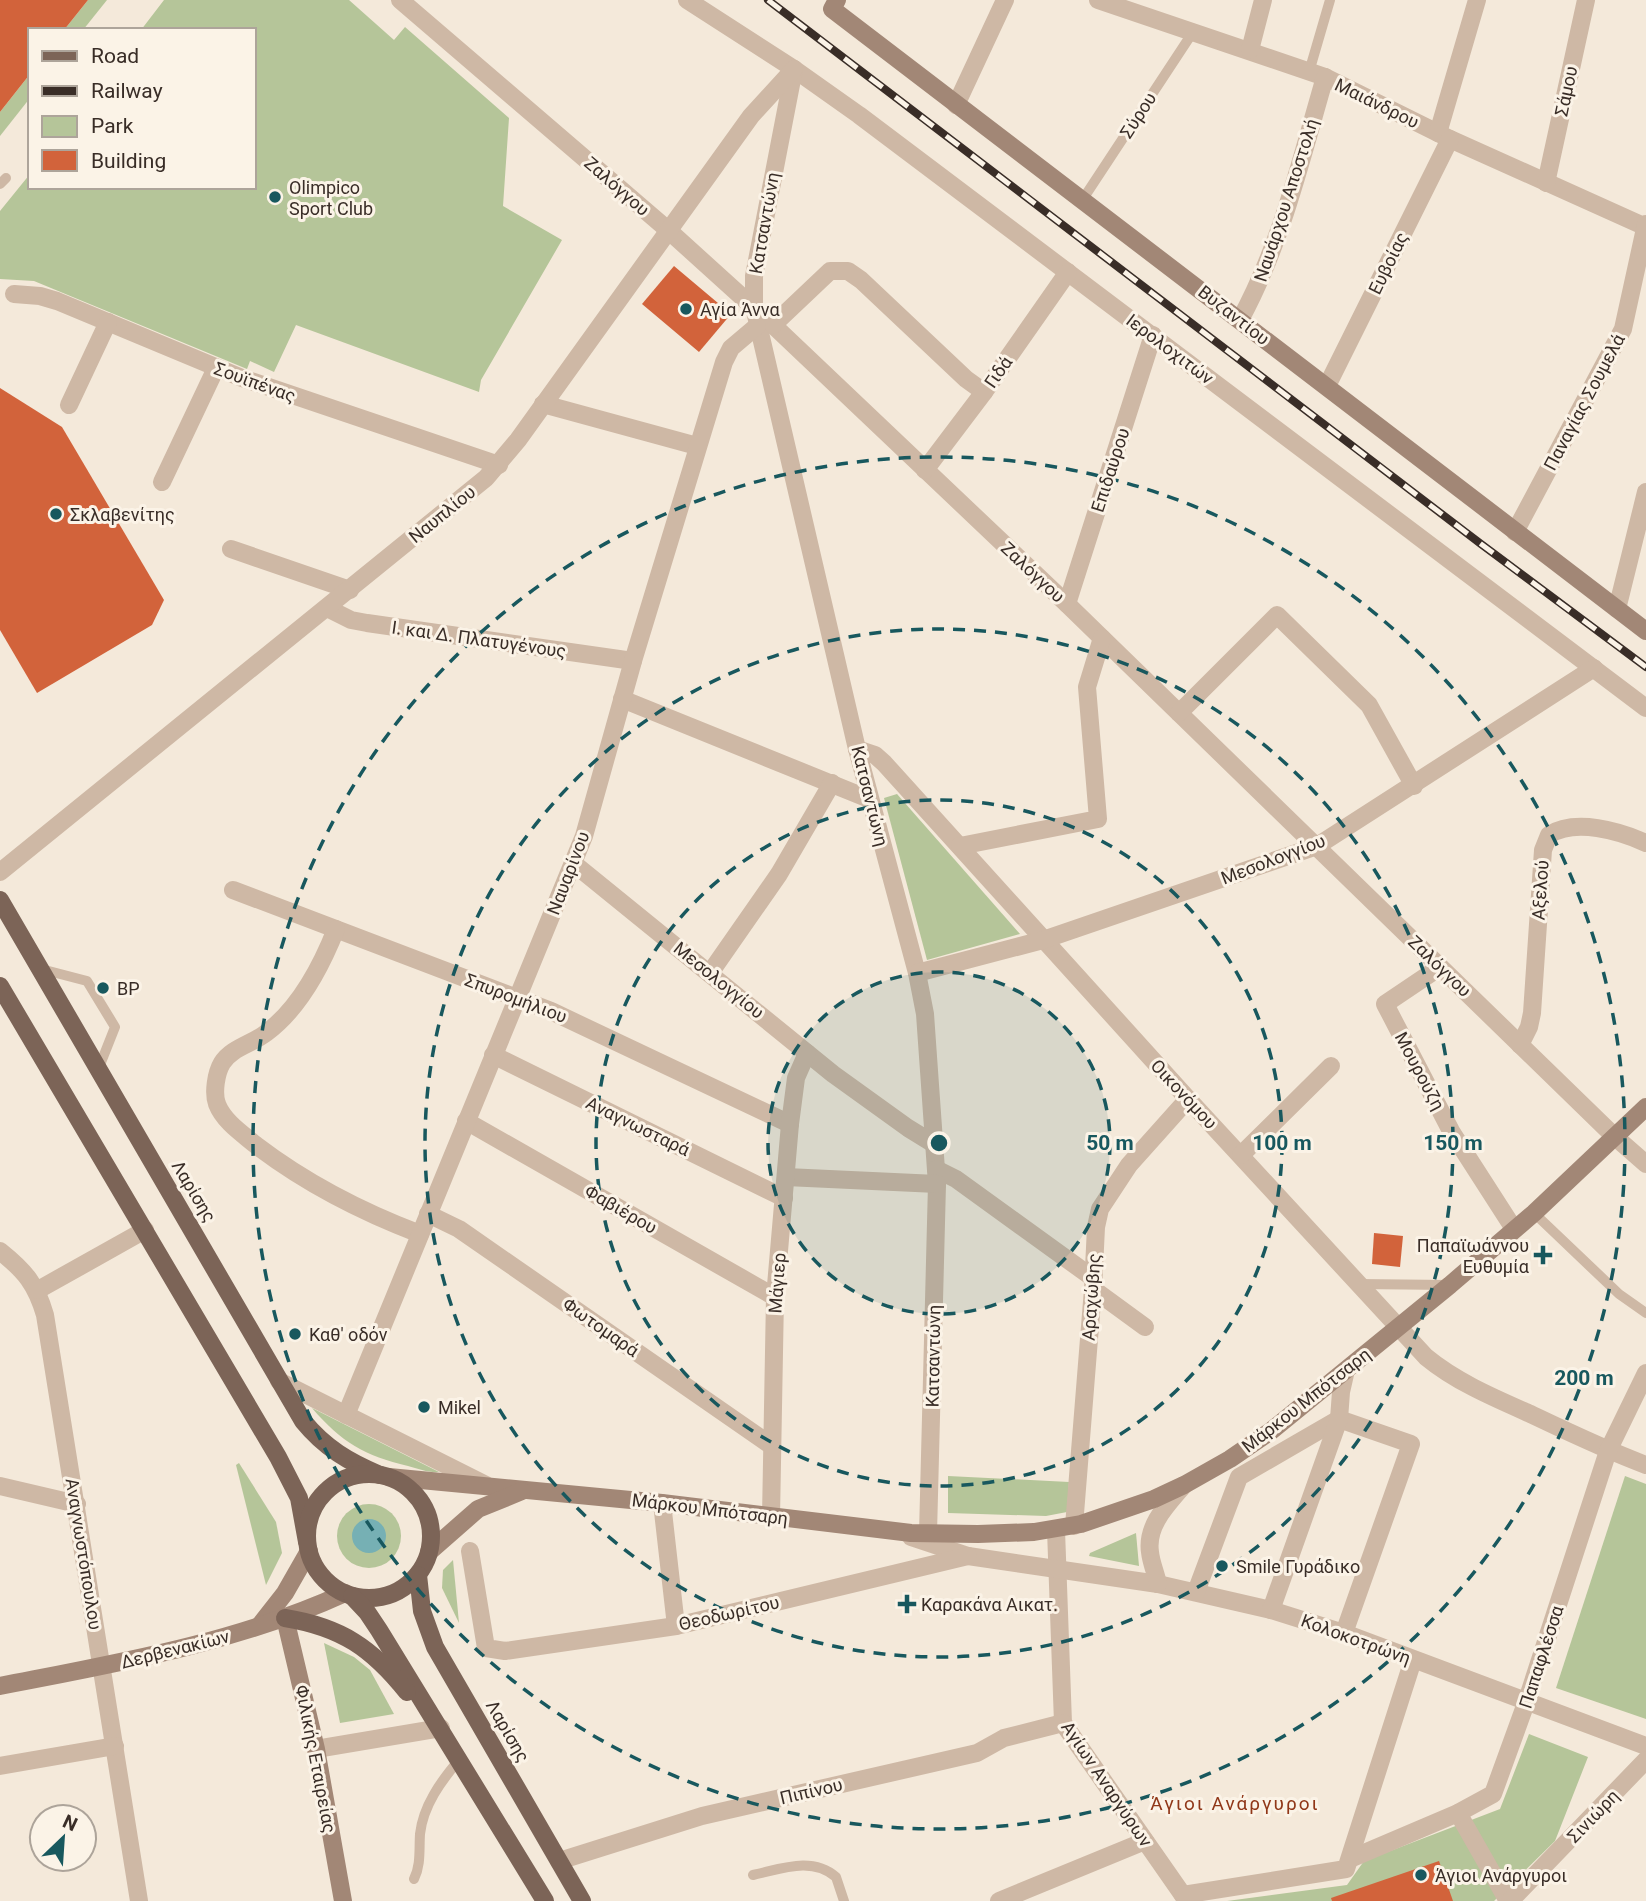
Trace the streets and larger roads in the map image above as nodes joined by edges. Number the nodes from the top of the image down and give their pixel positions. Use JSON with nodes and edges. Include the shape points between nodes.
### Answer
{"nodes":[{"id":1,"x":400,"y":0,"type":"edge"},
{"id":2,"x":430,"y":0,"type":"edge"},
{"id":3,"x":687,"y":0,"type":"edge"},
{"id":4,"x":1005,"y":0,"type":"edge"},
{"id":5,"x":1098,"y":0,"type":"edge"},
{"id":6,"x":1263,"y":0,"type":"edge"},
{"id":7,"x":1476,"y":0,"type":"edge"},
{"id":8,"x":1586,"y":0,"type":"edge"},
{"id":9,"x":830,"y":3,"type":"edge"},
{"id":10,"x":1144,"y":7,"type":"edge"},
{"id":11,"x":418,"y":15,"type":"junction"},
{"id":12,"x":1250,"y":50,"type":"junction"},
{"id":13,"x":794,"y":69,"type":"junction"},
{"id":14,"x":1317,"y":75,"type":"junction"},
{"id":15,"x":956,"y":105,"type":"junction"},
{"id":16,"x":1444,"y":136,"type":"junction"},
{"id":17,"x":1546,"y":183,"type":"junction"},
{"id":18,"x":1646,"y":226,"type":"edge"},
{"id":19,"x":668,"y":230,"type":"junction"},
{"id":20,"x":1068,"y":272,"type":"junction"},
{"id":21,"x":7,"y":294,"type":"edge"},
{"id":22,"x":754,"y":307,"type":"junction"},
{"id":23,"x":1240,"y":320,"type":"junction"},
{"id":24,"x":108,"y":322,"type":"junction"},
{"id":25,"x":765,"y":326,"type":"junction"},
{"id":26,"x":1153,"y":335,"type":"junction"},
{"id":27,"x":216,"y":368,"type":"junction"},
{"id":28,"x":1327,"y":386,"type":"junction"},
{"id":29,"x":984,"y":392,"type":"junction"},
{"id":30,"x":543,"y":404,"type":"junction"},
{"id":31,"x":69,"y":405,"type":"dead end"},
{"id":32,"x":697,"y":446,"type":"junction"},
{"id":33,"x":499,"y":465,"type":"junction"},
{"id":34,"x":925,"y":470,"type":"junction"},
{"id":35,"x":162,"y":482,"type":"dead end"},
{"id":36,"x":1646,"y":492,"type":"edge"},
{"id":37,"x":1515,"y":532,"type":"junction"},
{"id":38,"x":231,"y":549,"type":"dead end"},
{"id":39,"x":350,"y":590,"type":"junction"},
{"id":40,"x":1067,"y":604,"type":"junction"},
{"id":41,"x":327,"y":608,"type":"junction"},
{"id":42,"x":1617,"y":609,"type":"junction"},
{"id":43,"x":1646,"y":631,"type":"edge"},
{"id":44,"x":1102,"y":638,"type":"junction"},
{"id":45,"x":633,"y":661,"type":"junction"},
{"id":46,"x":1594,"y":668,"type":"junction"},
{"id":47,"x":622,"y":699,"type":"junction"},
{"id":48,"x":1646,"y":708,"type":"edge"},
{"id":49,"x":1179,"y":713,"type":"junction"},
{"id":50,"x":857,"y":749,"type":"junction"},
{"id":51,"x":832,"y":783,"type":"junction"},
{"id":52,"x":1414,"y":786,"type":"junction"},
{"id":53,"x":869,"y":799,"type":"junction"},
{"id":54,"x":1646,"y":843,"type":"edge"},
{"id":55,"x":960,"y":846,"type":"junction"},
{"id":56,"x":1317,"y":846,"type":"junction"},
{"id":57,"x":573,"y":863,"type":"junction"},
{"id":58,"x":0,"y":872,"type":"edge"},
{"id":59,"x":233,"y":890,"type":"dead end"},
{"id":60,"x":0,"y":900,"type":"edge"},
{"id":61,"x":336,"y":929,"type":"junction"},
{"id":62,"x":1043,"y":940,"type":"junction"},
{"id":63,"x":1440,"y":967,"type":"junction"},
{"id":64,"x":709,"y":973,"type":"junction"},
{"id":65,"x":917,"y":973,"type":"junction"},
{"id":66,"x":0,"y":986,"type":"edge"},
{"id":67,"x":517,"y":998,"type":"junction"},
{"id":68,"x":1520,"y":1045,"type":"junction"},
{"id":69,"x":807,"y":1053,"type":"junction"},
{"id":70,"x":493,"y":1055,"type":"junction"},
{"id":71,"x":1331,"y":1066,"type":"dead end"},
{"id":72,"x":1188,"y":1099,"type":"junction"},
{"id":73,"x":1646,"y":1107,"type":"edge"},
{"id":74,"x":466,"y":1121,"type":"junction"},
{"id":75,"x":790,"y":1124,"type":"junction"},
{"id":76,"x":1614,"y":1136,"type":"junction"},
{"id":77,"x":934,"y":1143,"type":"junction"},
{"id":78,"x":1241,"y":1155,"type":"junction"},
{"id":79,"x":1646,"y":1164,"type":"edge"},
{"id":80,"x":786,"y":1177,"type":"junction"},
{"id":81,"x":937,"y":1177,"type":"junction"},
{"id":82,"x":784,"y":1198,"type":"junction"},
{"id":83,"x":428,"y":1214,"type":"junction"},
{"id":84,"x":1514,"y":1229,"type":"junction"},
{"id":85,"x":145,"y":1230,"type":"junction"},
{"id":86,"x":420,"y":1234,"type":"junction"},
{"id":87,"x":0,"y":1251,"type":"edge"},
{"id":88,"x":1093,"y":1283,"type":"junction"},
{"id":89,"x":38,"y":1290,"type":"junction"},
{"id":90,"x":775,"y":1297,"type":"junction"},
{"id":91,"x":1145,"y":1327,"type":"dead end"},
{"id":92,"x":1399,"y":1328,"type":"junction"},
{"id":93,"x":1346,"y":1370,"type":"junction"},
{"id":94,"x":1646,"y":1373,"type":"edge"},
{"id":95,"x":279,"y":1381,"type":"junction"},
{"id":96,"x":346,"y":1415,"type":"junction"},
{"id":97,"x":1339,"y":1419,"type":"junction"},
{"id":98,"x":772,"y":1446,"type":"junction"},
{"id":99,"x":1608,"y":1451,"type":"junction"},
{"id":100,"x":1646,"y":1465,"type":"edge"},
{"id":101,"x":384,"y":1476,"type":"junction"},
{"id":102,"x":486,"y":1485,"type":"junction"},
{"id":103,"x":1184,"y":1485,"type":"junction"},
{"id":104,"x":0,"y":1486,"type":"edge"},
{"id":105,"x":528,"y":1489,"type":"junction"},
{"id":106,"x":662,"y":1503,"type":"junction"},
{"id":107,"x":77,"y":1504,"type":"junction"},
{"id":108,"x":771,"y":1517,"type":"junction"},
{"id":109,"x":1065,"y":1528,"type":"junction"},
{"id":110,"x":892,"y":1531,"type":"junction"},
{"id":111,"x":928,"y":1534,"type":"junction"},
{"id":112,"x":308,"y":1547,"type":"junction"},
{"id":113,"x":470,"y":1551,"type":"dead end"},
{"id":114,"x":429,"y":1552,"type":"junction"},
{"id":115,"x":968,"y":1556,"type":"junction"},
{"id":116,"x":1057,"y":1569,"type":"junction"},
{"id":117,"x":418,"y":1575,"type":"junction"},
{"id":118,"x":1158,"y":1584,"type":"junction"},
{"id":119,"x":1196,"y":1592,"type":"junction"},
{"id":120,"x":349,"y":1595,"type":"junction"},
{"id":121,"x":1271,"y":1609,"type":"junction"},
{"id":122,"x":285,"y":1618,"type":"junction"},
{"id":123,"x":676,"y":1626,"type":"junction"},
{"id":124,"x":257,"y":1628,"type":"junction"},
{"id":125,"x":1343,"y":1633,"type":"junction"},
{"id":126,"x":1413,"y":1660,"type":"junction"},
{"id":127,"x":102,"y":1666,"type":"junction"},
{"id":128,"x":0,"y":1686,"type":"edge"},
{"id":129,"x":1526,"y":1703,"type":"junction"},
{"id":130,"x":1063,"y":1723,"type":"junction"},
{"id":131,"x":442,"y":1728,"type":"junction"},
{"id":132,"x":115,"y":1746,"type":"junction"},
{"id":133,"x":1646,"y":1746,"type":"edge"},
{"id":134,"x":316,"y":1749,"type":"junction"},
{"id":135,"x":1646,"y":1760,"type":"edge"},
{"id":136,"x":0,"y":1766,"type":"edge"},
{"id":137,"x":1458,"y":1812,"type":"junction"},
{"id":138,"x":1145,"y":1841,"type":"junction"},
{"id":139,"x":559,"y":1861,"type":"junction"},
{"id":140,"x":1348,"y":1864,"type":"junction"},
{"id":141,"x":1185,"y":1898,"type":"edge"},
{"id":142,"x":139,"y":1901,"type":"edge"},
{"id":143,"x":343,"y":1901,"type":"edge"},
{"id":144,"x":545,"y":1901,"type":"edge"},
{"id":145,"x":582,"y":1901,"type":"edge"},
{"id":146,"x":999,"y":1901,"type":"edge"},
{"id":147,"x":1509,"y":1901,"type":"edge"}],
"edges":[{"from":1,"to":11,"type":"street","name":"Ζαλόγγου"},
{"from":2,"to":11,"type":"street"},
{"from":3,"to":13,"type":"street","name":"Ιερολοχιτών"},
{"from":4,"to":15,"type":"street"},
{"from":5,"to":10,"type":"street","name":"Μαιάνδρου"},
{"from":6,"to":12,"type":"street"},
{"from":7,"to":16,"type":"street","name":"Ευβοίας"},
{"from":8,"to":17,"type":"street","name":"Σάμου"},
{"from":9,"to":15,"type":"street","name":"Βυζαντίου"},
{"from":10,"to":12,"type":"street","name":"Μαιάνδρου","via":[[1194,32]]},
{"from":11,"to":19,"type":"street","name":"Ζαλόγγου"},
{"from":12,"to":14,"type":"street","name":"Μαιάνδρου"},
{"from":13,"to":19,"type":"street","name":"Ναυπλίου","via":[[751,116]]},
{"from":13,"to":20,"type":"street","name":"Ιερολοχιτών"},
{"from":13,"to":22,"type":"street","name":"Κατσαντώνη","via":[[754,276]]},
{"from":14,"to":16,"type":"street","name":"Μαιάνδρου"},
{"from":14,"to":23,"type":"street","name":"Ναυάρχου Αποστολή","via":[[1281,225]]},
{"from":15,"to":23,"type":"street","name":"Βυζαντίου"},
{"from":16,"to":17,"type":"street","name":"Μαιάνδρου"},
{"from":16,"to":28,"type":"street","name":"Ευβοίας"},
{"from":17,"to":18,"type":"street","name":"Μαιάνδρου"},
{"from":18,"to":37,"type":"street","name":"Παναγίας Σουμελά","via":[[1623,330]]},
{"from":19,"to":22,"type":"street","name":"Ζαλόγγου"},
{"from":19,"to":30,"type":"street","name":"Ναυπλίου"},
{"from":20,"to":26,"type":"street","name":"Ιερολοχιτών"},
{"from":20,"to":29,"type":"street","name":"Γιδά"},
{"from":21,"to":24,"type":"street","name":"Σουϊπένας","via":[[48,298]]},
{"from":22,"to":25,"type":"street","name":"Ζαλόγγου"},
{"from":23,"to":28,"type":"street","name":"Βυζαντίου"},
{"from":24,"to":27,"type":"street","name":"Σουϊπένας"},
{"from":24,"to":31,"type":"street"},
{"from":25,"to":29,"type":"street","name":"Ναυαρίνου","via":[[830,271],[848,271]]},
{"from":25,"to":32,"type":"street","name":"Ναυαρίνου","via":[[731,348]]},
{"from":25,"to":34,"type":"street","name":"Ζαλόγγου"},
{"from":25,"to":50,"type":"street","name":"Κατσαντώνη"},
{"from":26,"to":40,"type":"street","name":"Επιδαύρου"},
{"from":26,"to":46,"type":"street","name":"Ιερολοχιτών"},
{"from":27,"to":33,"type":"street","name":"Σουϊπένας"},
{"from":27,"to":35,"type":"street"},
{"from":28,"to":37,"type":"street","name":"Βυζαντίου"},
{"from":29,"to":34,"type":"street","name":"Γιδά"},
{"from":30,"to":32,"type":"street"},
{"from":30,"to":33,"type":"street","name":"Ναυπλίου"},
{"from":32,"to":45,"type":"street","name":"Ναυαρίνου"},
{"from":33,"to":39,"type":"street","name":"Ναυπλίου"},
{"from":34,"to":40,"type":"street","name":"Ζαλόγγου"},
{"from":36,"to":42,"type":"street"},
{"from":37,"to":42,"type":"street","name":"Βυζαντίου"},
{"from":38,"to":39,"type":"street"},
{"from":39,"to":41,"type":"street","name":"Ναυπλίου"},
{"from":40,"to":44,"type":"street","name":"Ζαλόγγου"},
{"from":41,"to":45,"type":"street","name":"Ι. και Δ. Πλατυγένους","via":[[367,623]]},
{"from":41,"to":58,"type":"street","name":"Ναυπλίου"},
{"from":42,"to":43,"type":"street","name":"Βυζαντίου"},
{"from":44,"to":49,"type":"street","name":"Ζαλόγγου"},
{"from":44,"to":55,"type":"street","via":[[1087,687],[1098,819]]},
{"from":45,"to":47,"type":"street","name":"Ναυαρίνου"},
{"from":46,"to":48,"type":"street","name":"Ιερολοχιτών"},
{"from":46,"to":52,"type":"street","name":"Μεσολογγίου"},
{"from":47,"to":51,"type":"street"},
{"from":47,"to":57,"type":"street","name":"Ναυαρίνου"},
{"from":49,"to":52,"type":"street","via":[[1276,615],[1369,705]]},
{"from":49,"to":56,"type":"street","name":"Ζαλόγγου"},
{"from":50,"to":53,"type":"street","name":"Κατσαντώνη"},
{"from":50,"to":55,"type":"street","name":"Οικονόμου","via":[[884,763]]},
{"from":51,"to":53,"type":"street"},
{"from":51,"to":64,"type":"street","via":[[779,874]]},
{"from":52,"to":56,"type":"street","name":"Μεσολογγίου"},
{"from":53,"to":65,"type":"street","name":"Κατσαντώνη"},
{"from":54,"to":68,"type":"street","name":"Αξελού","via":[[1576,827],[1549,835],[1543,850],[1532,1013]]},
{"from":55,"to":62,"type":"street","name":"Οικονόμου"},
{"from":56,"to":62,"type":"street","name":"Μεσολογγίου"},
{"from":56,"to":63,"type":"street","name":"Ζαλόγγου"},
{"from":57,"to":64,"type":"street","name":"Μεσολογγίου"},
{"from":57,"to":67,"type":"street","name":"Ναυαρίνου"},
{"from":59,"to":61,"type":"street","name":"Σπυρομήλιου"},
{"from":60,"to":95,"type":"main road","name":"Λαρίσης"},
{"from":61,"to":67,"type":"street","name":"Σπυρομήλιου"},
{"from":61,"to":86,"type":"street","via":[[313,979],[276,1025],[222,1063],[216,1099],[226,1119],[271,1156],[321,1189]]},
{"from":62,"to":65,"type":"street","name":"Μεσολογγίου"},
{"from":62,"to":72,"type":"street","name":"Οικονόμου"},
{"from":63,"to":68,"type":"street","name":"Ζαλόγγου"},
{"from":63,"to":84,"type":"street","name":"Μουρούζη","via":[[1385,1004],[1451,1131]]},
{"from":64,"to":69,"type":"street","name":"Μεσολογγίου"},
{"from":65,"to":77,"type":"street","name":"Κατσαντώνη","via":[[926,1026]]},
{"from":66,"to":85,"type":"main road"},
{"from":67,"to":70,"type":"street","name":"Ναυαρίνου"},
{"from":67,"to":75,"type":"street","name":"Σπυρομήλιου"},
{"from":68,"to":76,"type":"street","name":"Ζαλόγγου"},
{"from":69,"to":75,"type":"street","name":"Μάγιερ","via":[[796,1078]]},
{"from":69,"to":77,"type":"street","name":"Μεσολογγίου"},
{"from":70,"to":74,"type":"street","name":"Ναυαρίνου"},
{"from":70,"to":82,"type":"street","name":"Αναγνωσταρά"},
{"from":71,"to":78,"type":"street"},
{"from":72,"to":78,"type":"street","name":"Οικονόμου"},
{"from":72,"to":88,"type":"street","name":"Αραχώβης","via":[[1129,1165],[1100,1209]]},
{"from":73,"to":76,"type":"street","name":"Μάρκου Μπότσαρη"},
{"from":74,"to":83,"type":"street","name":"Ναυαρίνου"},
{"from":74,"to":90,"type":"street","name":"Φαβιέρου"},
{"from":75,"to":80,"type":"street","name":"Μάγιερ"},
{"from":76,"to":79,"type":"street","name":"Ζαλόγγου"},
{"from":76,"to":84,"type":"street","name":"Μάρκου Μπότσαρη"},
{"from":77,"to":81,"type":"street","name":"Κατσαντώνη"},
{"from":78,"to":92,"type":"street","name":"Οικονόμου"},
{"from":80,"to":81,"type":"street"},
{"from":80,"to":82,"type":"street","name":"Μάγιερ"},
{"from":81,"to":88,"type":"street","via":[[956,1179]]},
{"from":81,"to":111,"type":"street","name":"Κατσαντώνη"},
{"from":82,"to":90,"type":"street","name":"Μάγιερ"},
{"from":83,"to":86,"type":"street","name":"Ναυαρίνου"},
{"from":83,"to":98,"type":"street","name":"Φωτομαρά","via":[[459,1229]]},
{"from":84,"to":92,"type":"street","name":"Μάρκου Μπότσαρη"},
{"from":85,"to":89,"type":"street"},
{"from":85,"to":112,"type":"main road","via":[[290,1479],[302,1508]]},
{"from":86,"to":96,"type":"street","name":"Ναυαρίνου"},
{"from":87,"to":89,"type":"street"},
{"from":88,"to":91,"type":"street"},
{"from":88,"to":109,"type":"street","name":"Αραχώβης"},
{"from":89,"to":107,"type":"street","name":"Αναγνωστόπουλου"},
{"from":90,"to":98,"type":"street","name":"Μάγιερ"},
{"from":92,"to":93,"type":"street","name":"Μάρκου Μπότσαρη"},
{"from":92,"to":99,"type":"street","name":"Οικονόμου","via":[[1450,1375]]},
{"from":93,"to":97,"type":"street"},
{"from":93,"to":103,"type":"street","name":"Μάρκου Μπότσαρη","via":[[1271,1431]]},
{"from":94,"to":99,"type":"street","name":"Παπαφλέσσα"},
{"from":95,"to":96,"type":"street"},
{"from":95,"to":101,"type":"main road","name":"Λαρίσης","via":[[320,1441]]},
{"from":96,"to":102,"type":"street"},
{"from":97,"to":119,"type":"street","via":[[1239,1477]]},
{"from":97,"to":121,"type":"street"},
{"from":97,"to":125,"type":"street","via":[[1411,1444]]},
{"from":98,"to":108,"type":"street","name":"Μάγιερ"},
{"from":99,"to":100,"type":"street","name":"Οικονόμου"},
{"from":99,"to":129,"type":"street","name":"Παπαφλέσσα"},
{"from":101,"to":102,"type":"street","name":"Μάρκου Μπότσαρη"},
{"from":101,"to":112,"type":"main road","via":[[362,1474],[345,1479],[323,1494],[310,1516]]},
{"from":101,"to":114,"type":"main road","via":[[404,1485],[422,1504],[430,1530]]},
{"from":102,"to":105,"type":"street","name":"Μάρκου Μπότσαρη"},
{"from":103,"to":109,"type":"street","name":"Μάρκου Μπότσαρη"},
{"from":103,"to":118,"type":"street","via":[[1151,1534],[1150,1553]]},
{"from":104,"to":107,"type":"street"},
{"from":105,"to":106,"type":"street","name":"Μάρκου Μπότσαρη"},
{"from":105,"to":114,"type":"street","via":[[478,1508]]},
{"from":106,"to":108,"type":"street","name":"Μάρκου Μπότσαρη"},
{"from":106,"to":123,"type":"street"},
{"from":107,"to":127,"type":"street","name":"Αναγνωστόπουλου"},
{"from":108,"to":110,"type":"street","name":"Μάρκου Μπότσαρη"},
{"from":109,"to":111,"type":"street","name":"Μάρκου Μπότσαρη"},
{"from":109,"to":116,"type":"street","name":"Αγίων Αναργύρων"},
{"from":110,"to":111,"type":"street","name":"Μάρκου Μπότσαρη"},
{"from":110,"to":115,"type":"street","name":"Μάρκου Μπότσαρη"},
{"from":112,"to":120,"type":"main road","via":[[320,1574]]},
{"from":112,"to":124,"type":"street","via":[[285,1593]]},
{"from":113,"to":123,"type":"street","name":"Θεοδωρίτου","via":[[486,1648],[505,1651]]},
{"from":114,"to":117,"type":"main road"},
{"from":115,"to":116,"type":"street","name":"Μάρκου Μπότσαρη"},
{"from":115,"to":123,"type":"street","name":"Θεοδωρίτου"},
{"from":116,"to":118,"type":"street","name":"Κολοκοτρώνη"},
{"from":116,"to":130,"type":"street","name":"Αγίων Αναργύρων"},
{"from":117,"to":120,"type":"main road","via":[[389,1595]]},
{"from":117,"to":139,"type":"main road","name":"Λαρίσης","via":[[422,1611],[435,1647]]},
{"from":118,"to":119,"type":"street","name":"Κολοκοτρώνη"},
{"from":119,"to":121,"type":"street","name":"Κολοκοτρώνη"},
{"from":120,"to":122,"type":"street","name":"Δερβενακίων"},
{"from":120,"to":131,"type":"main road","via":[[368,1612]]},
{"from":121,"to":125,"type":"street","name":"Κολοκοτρώνη"},
{"from":122,"to":124,"type":"street","name":"Δερβενακίων"},
{"from":122,"to":131,"type":"main road","via":[[329,1629],[362,1646]]},
{"from":122,"to":134,"type":"street","name":"Φιλικής Εταιρείας"},
{"from":124,"to":127,"type":"street","name":"Δερβενακίων"},
{"from":125,"to":126,"type":"street","name":"Κολοκοτρώνη"},
{"from":126,"to":129,"type":"street","name":"Κολοκοτρώνη"},
{"from":126,"to":140,"type":"street"},
{"from":127,"to":128,"type":"street","name":"Δερβενακίων"},
{"from":127,"to":132,"type":"street","name":"Αναγνωστόπουλου"},
{"from":129,"to":133,"type":"street","name":"Κολοκοτρώνη"},
{"from":129,"to":137,"type":"street","name":"Παπαφλέσσα","via":[[1493,1794]]},
{"from":130,"to":138,"type":"street","name":"Αγίων Αναργύρων"},
{"from":130,"to":139,"type":"street","name":"Πιπίνου","via":[[1004,1738],[977,1753],[702,1815]]},
{"from":131,"to":134,"type":"street"},
{"from":131,"to":144,"type":"main road"},
{"from":132,"to":136,"type":"street"},
{"from":132,"to":142,"type":"street","name":"Αναγνωστόπουλου"},
{"from":134,"to":143,"type":"street","name":"Φιλικής Εταιρείας"},
{"from":135,"to":147,"type":"street","name":"Σινιώρη"},
{"from":137,"to":140,"type":"street","name":"Παπαφλέσσα"},
{"from":137,"to":147,"type":"street"},
{"from":138,"to":141,"type":"street","name":"Αγίων Αναργύρων"},
{"from":138,"to":146,"type":"street"},
{"from":139,"to":145,"type":"main road","name":"Λαρίσης"},
{"from":140,"to":141,"type":"street","name":"Παπαφλέσσα"}]}
